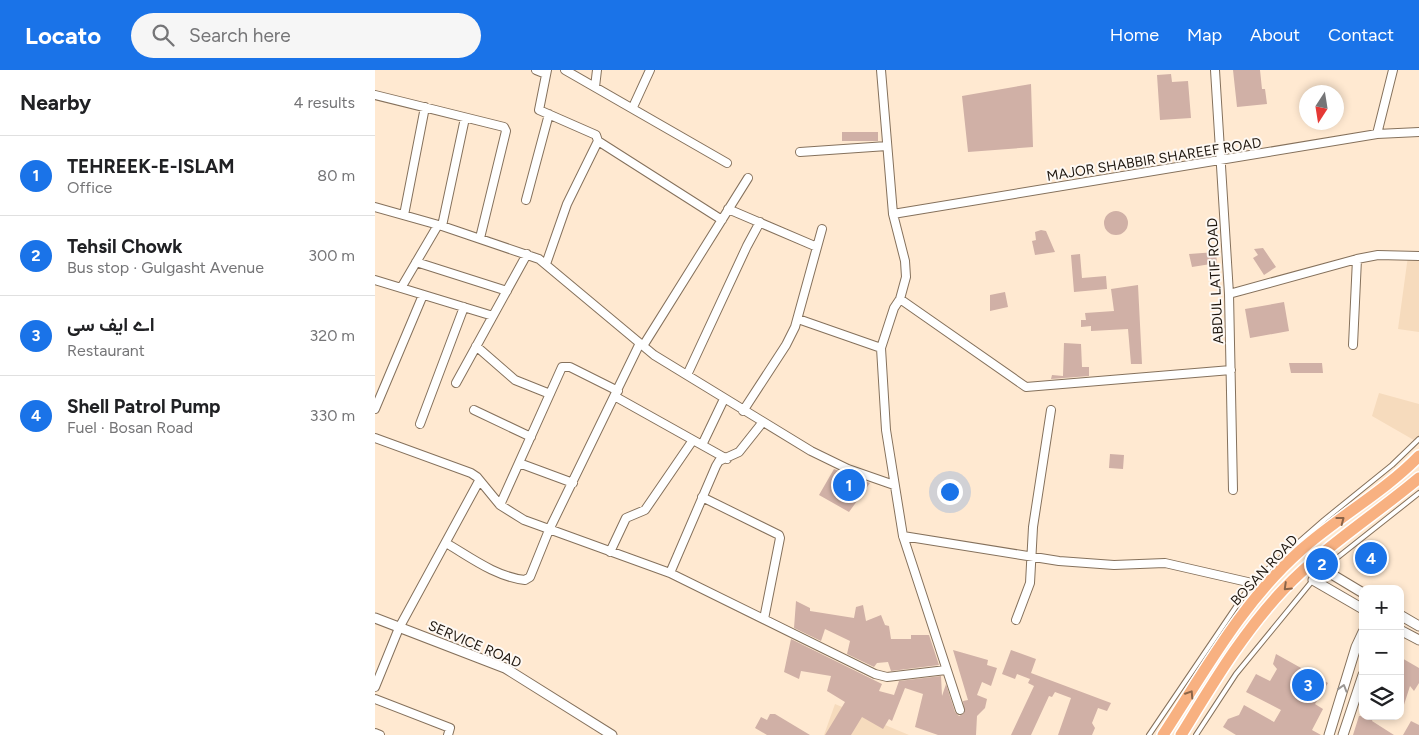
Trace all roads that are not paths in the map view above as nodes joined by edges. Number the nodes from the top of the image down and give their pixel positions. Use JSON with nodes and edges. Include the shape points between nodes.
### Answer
{"nodes":[{"id":1,"x":535,"y":70,"type":"edge"},
{"id":2,"x":565,"y":70,"type":"edge"},
{"id":3,"x":597,"y":70,"type":"edge"},
{"id":4,"x":650,"y":70,"type":"edge"},
{"id":5,"x":881,"y":70,"type":"edge"},
{"id":6,"x":1215,"y":70,"type":"edge"},
{"id":7,"x":1393,"y":70,"type":"edge"},
{"id":8,"x":546,"y":72,"type":"edge"},
{"id":9,"x":595,"y":87,"type":"junction"},
{"id":10,"x":375,"y":95,"type":"edge"},
{"id":11,"x":633,"y":107,"type":"junction"},
{"id":12,"x":425,"y":108,"type":"junction"},
{"id":13,"x":549,"y":114,"type":"junction"},
{"id":14,"x":465,"y":118,"type":"junction"},
{"id":15,"x":1419,"y":132,"type":"edge"},
{"id":16,"x":1377,"y":134,"type":"junction"},
{"id":17,"x":598,"y":142,"type":"junction"},
{"id":18,"x":887,"y":146,"type":"junction"},
{"id":19,"x":800,"y":152,"type":"dead end"},
{"id":20,"x":1221,"y":161,"type":"junction"},
{"id":21,"x":727,"y":163,"type":"dead end"},
{"id":22,"x":748,"y":178,"type":"dead end"},
{"id":23,"x":526,"y":200,"type":"dead end"},
{"id":24,"x":375,"y":207,"type":"edge"},
{"id":25,"x":729,"y":209,"type":"junction"},
{"id":26,"x":893,"y":214,"type":"junction"},
{"id":27,"x":404,"y":215,"type":"junction"},
{"id":28,"x":722,"y":220,"type":"junction"},
{"id":29,"x":760,"y":222,"type":"junction"},
{"id":30,"x":440,"y":225,"type":"junction"},
{"id":31,"x":822,"y":229,"type":"dead end"},
{"id":32,"x":480,"y":238,"type":"junction"},
{"id":33,"x":817,"y":247,"type":"junction"},
{"id":34,"x":527,"y":254,"type":"junction"},
{"id":35,"x":1419,"y":256,"type":"edge"},
{"id":36,"x":1357,"y":259,"type":"junction"},
{"id":37,"x":416,"y":262,"type":"junction"},
{"id":38,"x":546,"y":264,"type":"junction"},
{"id":39,"x":375,"y":280,"type":"edge"},
{"id":40,"x":401,"y":288,"type":"junction"},
{"id":41,"x":507,"y":291,"type":"junction"},
{"id":42,"x":1229,"y":294,"type":"junction"},
{"id":43,"x":423,"y":295,"type":"junction"},
{"id":44,"x":900,"y":300,"type":"junction"},
{"id":45,"x":464,"y":307,"type":"junction"},
{"id":46,"x":493,"y":316,"type":"junction"},
{"id":47,"x":798,"y":319,"type":"junction"},
{"id":48,"x":641,"y":345,"type":"junction"},
{"id":49,"x":1353,"y":345,"type":"dead end"},
{"id":50,"x":477,"y":346,"type":"junction"},
{"id":51,"x":881,"y":348,"type":"junction"},
{"id":52,"x":1231,"y":370,"type":"junction"},
{"id":53,"x":687,"y":375,"type":"junction"},
{"id":54,"x":456,"y":383,"type":"dead end"},
{"id":55,"x":550,"y":394,"type":"junction"},
{"id":56,"x":617,"y":394,"type":"junction"},
{"id":57,"x":724,"y":399,"type":"junction"},
{"id":58,"x":375,"y":409,"type":"edge"},
{"id":59,"x":474,"y":410,"type":"dead end"},
{"id":60,"x":1051,"y":410,"type":"dead end"},
{"id":61,"x":743,"y":411,"type":"junction"},
{"id":62,"x":762,"y":422,"type":"junction"},
{"id":63,"x":420,"y":424,"type":"dead end"},
{"id":64,"x":531,"y":437,"type":"junction"},
{"id":65,"x":375,"y":438,"type":"edge"},
{"id":66,"x":1419,"y":439,"type":"edge"},
{"id":67,"x":693,"y":440,"type":"junction"},
{"id":68,"x":702,"y":445,"type":"junction"},
{"id":69,"x":1419,"y":456,"type":"edge"},
{"id":70,"x":727,"y":459,"type":"junction"},
{"id":71,"x":519,"y":463,"type":"junction"},
{"id":72,"x":1419,"y":478,"type":"edge"},
{"id":73,"x":479,"y":481,"type":"junction"},
{"id":74,"x":573,"y":483,"type":"junction"},
{"id":75,"x":895,"y":485,"type":"junction"},
{"id":76,"x":1233,"y":490,"type":"dead end"},
{"id":77,"x":1419,"y":493,"type":"edge"},
{"id":78,"x":702,"y":497,"type":"junction"},
{"id":79,"x":500,"y":504,"type":"junction"},
{"id":80,"x":549,"y":530,"type":"junction"},
{"id":81,"x":903,"y":536,"type":"junction"},
{"id":82,"x":446,"y":543,"type":"junction"},
{"id":83,"x":610,"y":552,"type":"junction"},
{"id":84,"x":1030,"y":557,"type":"junction"},
{"id":85,"x":1323,"y":569,"type":"junction"},
{"id":86,"x":670,"y":573,"type":"junction"},
{"id":87,"x":1313,"y":580,"type":"junction"},
{"id":88,"x":1252,"y":583,"type":"junction"},
{"id":89,"x":1359,"y":591,"type":"edge"},
{"id":90,"x":1359,"y":607,"type":"edge"},
{"id":91,"x":1404,"y":617,"type":"edge"},
{"id":92,"x":375,"y":618,"type":"edge"},
{"id":93,"x":764,"y":619,"type":"junction"},
{"id":94,"x":1016,"y":620,"type":"dead end"},
{"id":95,"x":1419,"y":626,"type":"edge"},
{"id":96,"x":399,"y":628,"type":"junction"},
{"id":97,"x":1404,"y":632,"type":"edge"},
{"id":98,"x":1419,"y":640,"type":"edge"},
{"id":99,"x":1359,"y":641,"type":"edge"},
{"id":100,"x":946,"y":670,"type":"junction"},
{"id":101,"x":375,"y":687,"type":"edge"},
{"id":102,"x":1359,"y":687,"type":"edge"},
{"id":103,"x":375,"y":699,"type":"edge"},
{"id":104,"x":960,"y":710,"type":"dead end"},
{"id":105,"x":375,"y":733,"type":"edge"},
{"id":106,"x":380,"y":735,"type":"edge"},
{"id":107,"x":448,"y":735,"type":"edge"},
{"id":108,"x":612,"y":735,"type":"edge"},
{"id":109,"x":1149,"y":735,"type":"edge"},
{"id":110,"x":1163,"y":735,"type":"edge"},
{"id":111,"x":1181,"y":735,"type":"edge"},
{"id":112,"x":1196,"y":735,"type":"edge"},
{"id":113,"x":1329,"y":735,"type":"edge"},
{"id":114,"x":1343,"y":735,"type":"edge"}],
"edges":[{"from":1,"to":8,"type":"street"},
{"from":2,"to":9,"type":"street"},
{"from":3,"to":9,"type":"street"},
{"from":4,"to":11,"type":"street"},
{"from":5,"to":18,"type":"street"},
{"from":6,"to":20,"type":"street","name":"ABDUL LATIF ROAD"},
{"from":7,"to":16,"type":"street"},
{"from":8,"to":13,"type":"street","via":[[538,106],[539,110]]},
{"from":9,"to":11,"type":"street"},
{"from":10,"to":12,"type":"street"},
{"from":11,"to":21,"type":"street"},
{"from":12,"to":14,"type":"street"},
{"from":12,"to":27,"type":"street"},
{"from":13,"to":17,"type":"street","via":[[596,135]]},
{"from":13,"to":23,"type":"street"},
{"from":14,"to":30,"type":"street"},
{"from":14,"to":32,"type":"street","via":[[506,129]]},
{"from":15,"to":16,"type":"street","name":"MAJOR SHABBIR SHAREEF ROAD"},
{"from":16,"to":20,"type":"street","name":"MAJOR SHABBIR SHAREEF ROAD"},
{"from":17,"to":28,"type":"street"},
{"from":17,"to":38,"type":"street","via":[[567,204]]},
{"from":18,"to":19,"type":"street"},
{"from":18,"to":26,"type":"street"},
{"from":20,"to":26,"type":"street","name":"MAJOR SHABBIR SHAREEF ROAD"},
{"from":20,"to":42,"type":"street","name":"ABDUL LATIF ROAD"},
{"from":22,"to":25,"type":"street"},
{"from":24,"to":27,"type":"street"},
{"from":25,"to":28,"type":"street"},
{"from":25,"to":29,"type":"street"},
{"from":26,"to":44,"type":"street","via":[[905,261],[906,277]]},
{"from":27,"to":30,"type":"street"},
{"from":28,"to":48,"type":"street"},
{"from":29,"to":33,"type":"street"},
{"from":29,"to":53,"type":"street"},
{"from":30,"to":32,"type":"street"},
{"from":30,"to":37,"type":"street"},
{"from":31,"to":33,"type":"street"},
{"from":32,"to":34,"type":"street"},
{"from":33,"to":47,"type":"street"},
{"from":34,"to":38,"type":"street"},
{"from":34,"to":41,"type":"street"},
{"from":35,"to":36,"type":"street","via":[[1379,255]]},
{"from":36,"to":42,"type":"street"},
{"from":36,"to":49,"type":"street"},
{"from":37,"to":40,"type":"street"},
{"from":37,"to":41,"type":"street"},
{"from":38,"to":48,"type":"street"},
{"from":39,"to":40,"type":"street"},
{"from":40,"to":43,"type":"street"},
{"from":41,"to":46,"type":"street"},
{"from":42,"to":52,"type":"street","name":"ABDUL LATIF ROAD"},
{"from":43,"to":45,"type":"street"},
{"from":43,"to":58,"type":"street"},
{"from":44,"to":51,"type":"street","via":[[894,308]]},
{"from":44,"to":52,"type":"street","via":[[1026,387]]},
{"from":45,"to":46,"type":"street"},
{"from":45,"to":63,"type":"street"},
{"from":46,"to":50,"type":"street"},
{"from":47,"to":51,"type":"street"},
{"from":47,"to":61,"type":"street","via":[[786,345]]},
{"from":48,"to":53,"type":"street"},
{"from":48,"to":56,"type":"street"},
{"from":50,"to":54,"type":"street"},
{"from":50,"to":55,"type":"street","via":[[515,380]]},
{"from":51,"to":75,"type":"street","via":[[886,430]]},
{"from":52,"to":76,"type":"street","name":"ABDUL LATIF ROAD"},
{"from":53,"to":57,"type":"street"},
{"from":55,"to":56,"type":"street","via":[[565,366]]},
{"from":55,"to":64,"type":"street"},
{"from":56,"to":67,"type":"street"},
{"from":56,"to":74,"type":"street"},
{"from":57,"to":61,"type":"street"},
{"from":57,"to":68,"type":"street"},
{"from":59,"to":64,"type":"street"},
{"from":60,"to":84,"type":"street"},
{"from":61,"to":62,"type":"street"},
{"from":62,"to":70,"type":"street","via":[[739,452]]},
{"from":62,"to":75,"type":"street","via":[[811,451]]},
{"from":64,"to":71,"type":"street"},
{"from":65,"to":73,"type":"street","via":[[471,473]]},
{"from":66,"to":88,"type":"lane","via":[[1393,465]]},
{"from":67,"to":68,"type":"street"},
{"from":67,"to":83,"type":"street","via":[[645,510],[626,518]]},
{"from":68,"to":70,"type":"street"},
{"from":110,"to":69,"type":"main road","name":"BOSAN ROAD","one_way":true,"via":[[1230,633],[1271,581],[1301,550]]},
{"from":70,"to":78,"type":"street","via":[[719,461]]},
{"from":71,"to":74,"type":"street"},
{"from":71,"to":79,"type":"street"},
{"from":72,"to":111,"type":"main road","name":"BOSAN ROAD","one_way":true,"via":[[1286,587],[1265,610]]},
{"from":73,"to":79,"type":"street"},
{"from":73,"to":82,"type":"street"},
{"from":74,"to":80,"type":"street"},
{"from":75,"to":81,"type":"street"},
{"from":77,"to":85,"type":"lane"},
{"from":78,"to":86,"type":"street"},
{"from":78,"to":93,"type":"street","via":[[779,535]]},
{"from":79,"to":80,"type":"street","via":[[512,514]]},
{"from":80,"to":82,"type":"street","via":[[533,572],[525,580],[498,573]]},
{"from":80,"to":83,"type":"street"},
{"from":81,"to":84,"type":"street"},
{"from":81,"to":100,"type":"street"},
{"from":82,"to":96,"type":"street"},
{"from":83,"to":86,"type":"street"},
{"from":84,"to":88,"type":"street","via":[[1114,565],[1165,563]]},
{"from":84,"to":94,"type":"street","via":[[1030,583]]},
{"from":85,"to":87,"type":"lane"},
{"from":85,"to":89,"type":"street"},
{"from":86,"to":93,"type":"street"},
{"from":87,"to":90,"type":"street"},
{"from":87,"to":112,"type":"lane","via":[[1236,674]]},
{"from":88,"to":109,"type":"lane"},
{"from":91,"to":95,"type":"street"},
{"from":92,"to":96,"type":"street","name":"SERVICE ROAD"},
{"from":93,"to":100,"type":"street","via":[[881,676]]},
{"from":96,"to":101,"type":"street"},
{"from":96,"to":108,"type":"street","name":"SERVICE ROAD","via":[[505,668]]},
{"from":97,"to":98,"type":"street"},
{"from":113,"to":99,"type":"street","one_way":true},
{"from":100,"to":104,"type":"street"},
{"from":102,"to":114,"type":"street"},
{"from":103,"to":107,"type":"street","via":[[450,728]]},
{"from":105,"to":106,"type":"street"}]}
